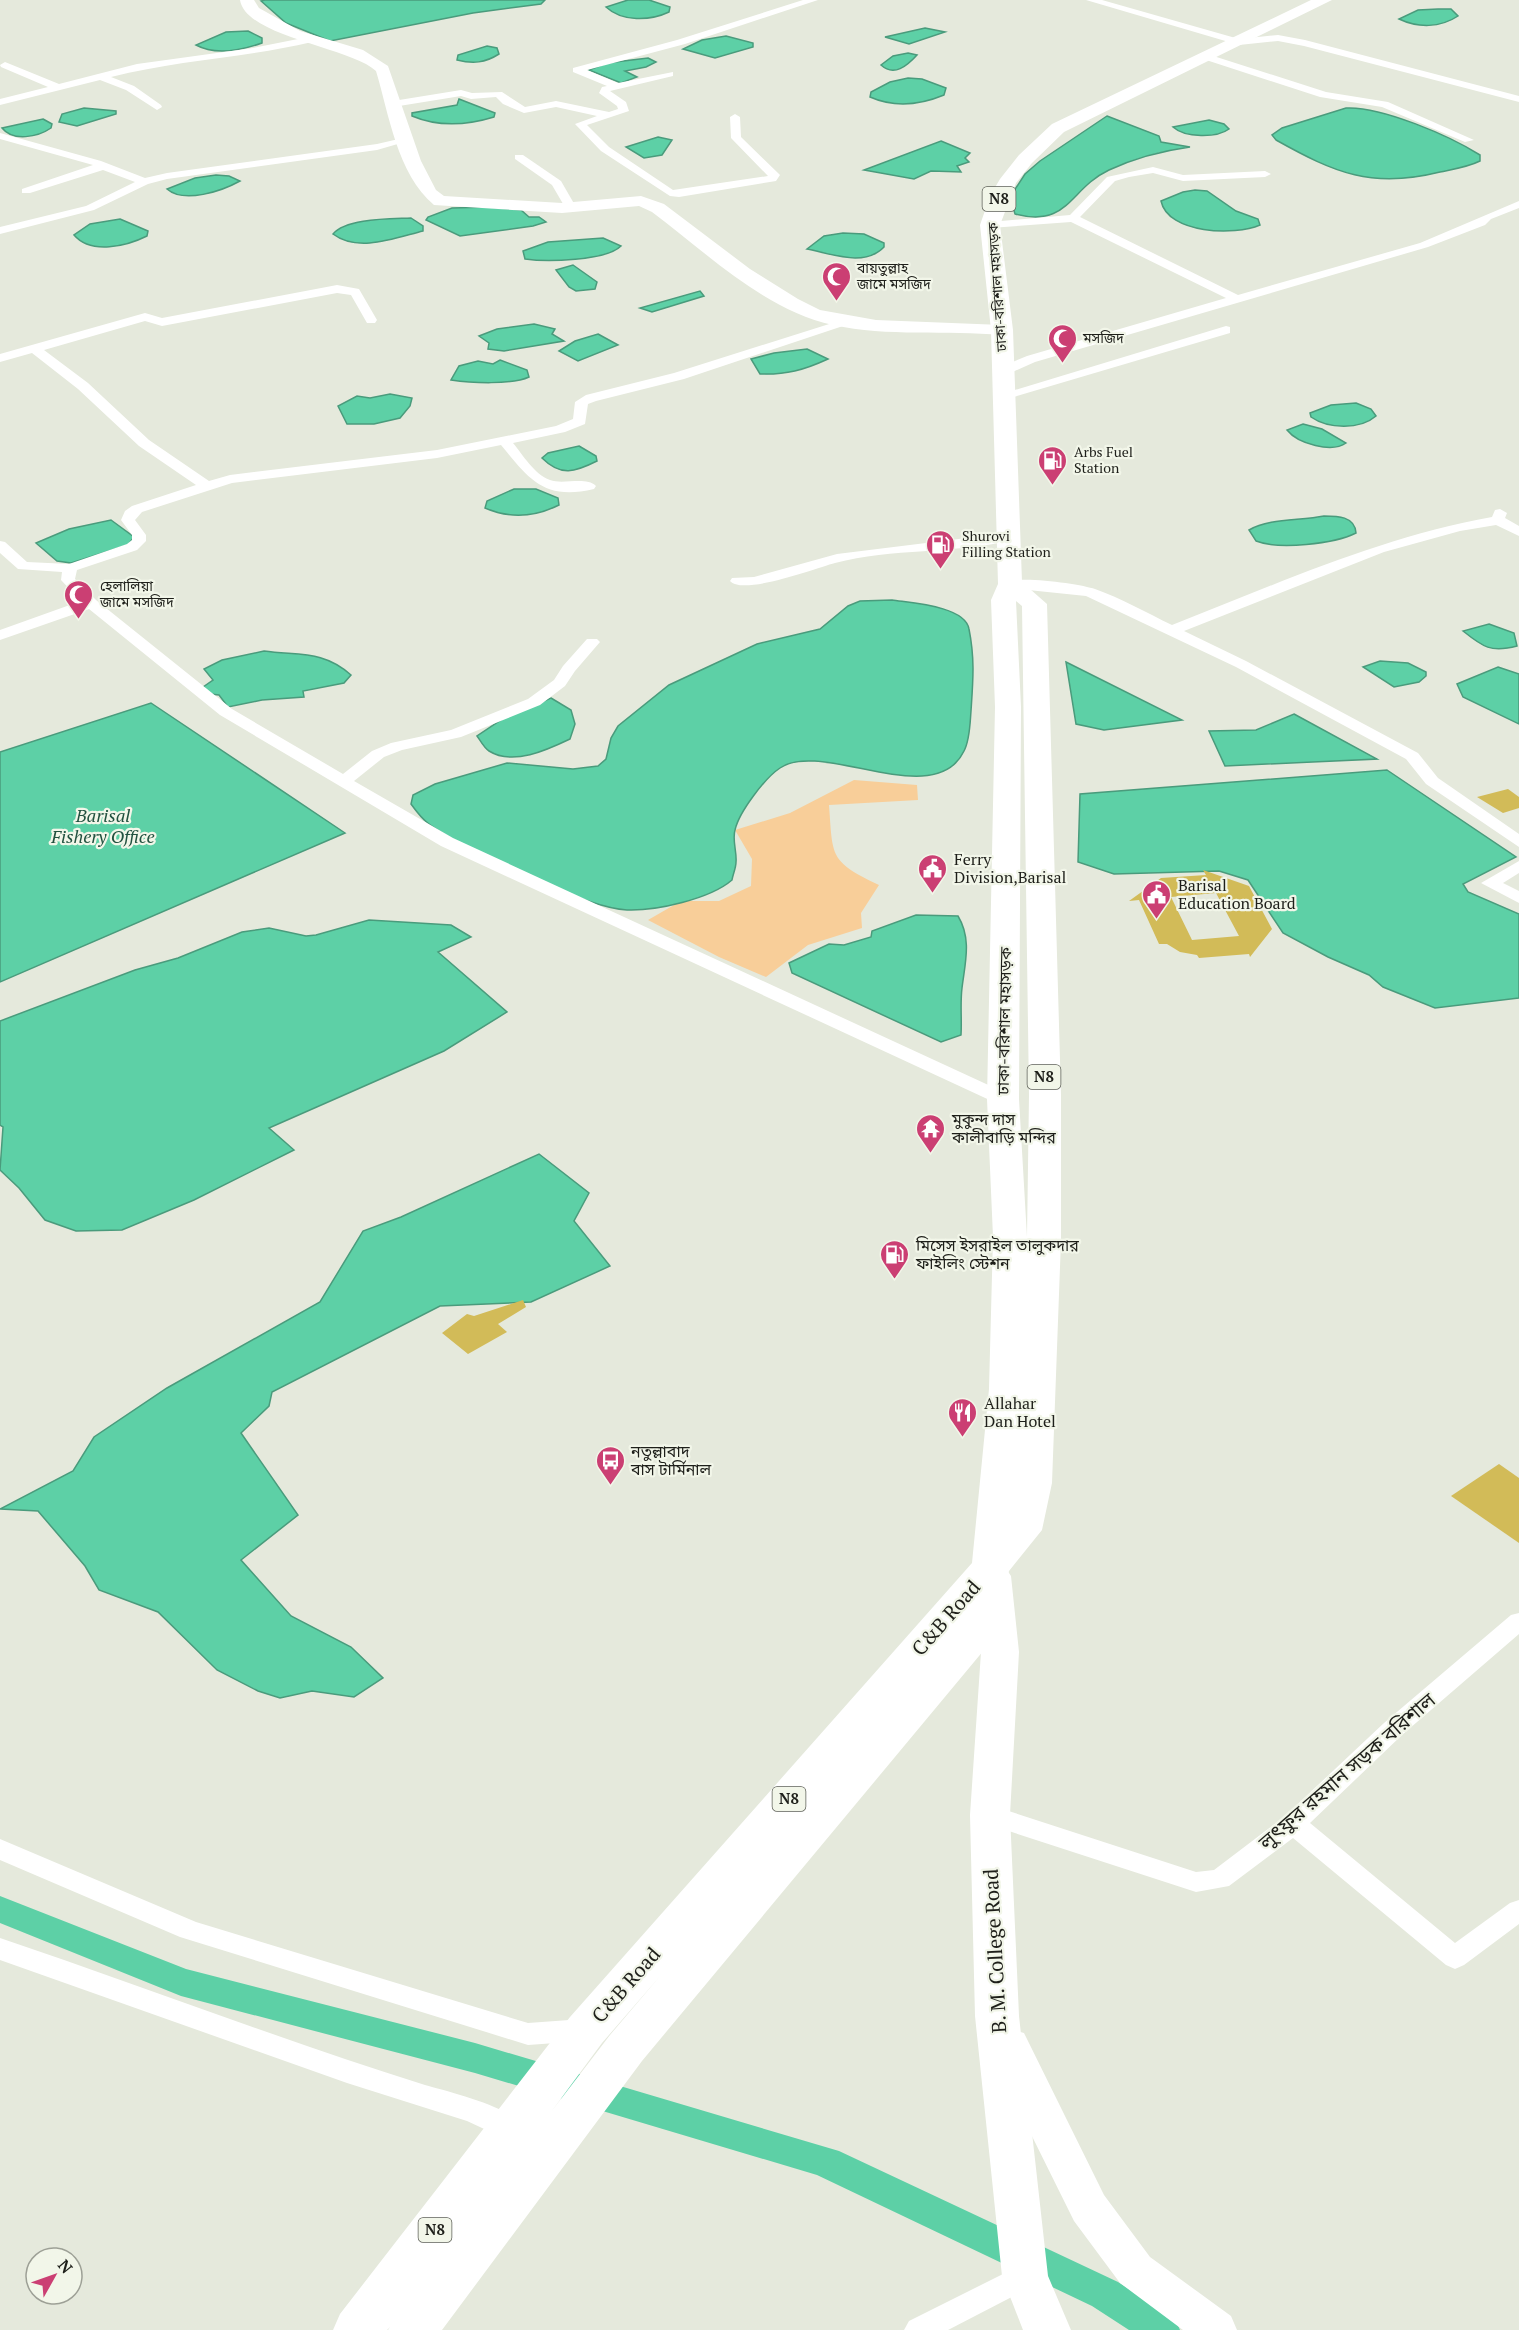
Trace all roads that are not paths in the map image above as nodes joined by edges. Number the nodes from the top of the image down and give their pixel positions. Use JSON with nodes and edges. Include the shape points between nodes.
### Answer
{"nodes":[{"id":1,"x":247,"y":0,"type":"edge"},
{"id":2,"x":813,"y":0,"type":"edge"},
{"id":3,"x":1091,"y":0,"type":"edge"},
{"id":4,"x":1324,"y":0,"type":"edge"},
{"id":5,"x":308,"y":40,"type":"junction"},
{"id":6,"x":1239,"y":42,"type":"junction"},
{"id":7,"x":1204,"y":56,"type":"junction"},
{"id":8,"x":5,"y":65,"type":"dead end"},
{"id":9,"x":669,"y":74,"type":"dead end"},
{"id":10,"x":100,"y":76,"type":"junction"},
{"id":11,"x":617,"y":86,"type":"junction"},
{"id":12,"x":56,"y":87,"type":"junction"},
{"id":13,"x":1519,"y":99,"type":"edge"},
{"id":14,"x":0,"y":102,"type":"edge"},
{"id":15,"x":393,"y":104,"type":"junction"},
{"id":16,"x":157,"y":107,"type":"dead end"},
{"id":17,"x":611,"y":115,"type":"junction"},
{"id":18,"x":735,"y":117,"type":"dead end"},
{"id":19,"x":0,"y":136,"type":"edge"},
{"id":20,"x":1468,"y":140,"type":"dead end"},
{"id":21,"x":403,"y":141,"type":"junction"},
{"id":22,"x":519,"y":157,"type":"dead end"},
{"id":23,"x":103,"y":166,"type":"junction"},
{"id":24,"x":1265,"y":174,"type":"dead end"},
{"id":25,"x":144,"y":182,"type":"junction"},
{"id":26,"x":26,"y":191,"type":"dead end"},
{"id":27,"x":670,"y":193,"type":"junction"},
{"id":28,"x":641,"y":201,"type":"junction"},
{"id":29,"x":1519,"y":204,"type":"edge"},
{"id":30,"x":570,"y":207,"type":"junction"},
{"id":31,"x":1073,"y":218,"type":"junction"},
{"id":32,"x":990,"y":225,"type":"junction"},
{"id":33,"x":0,"y":231,"type":"edge"},
{"id":34,"x":1237,"y":299,"type":"junction"},
{"id":35,"x":371,"y":320,"type":"dead end"},
{"id":36,"x":849,"y":322,"type":"junction"},
{"id":37,"x":1002,"y":330,"type":"junction"},
{"id":38,"x":1226,"y":330,"type":"dead end"},
{"id":39,"x":34,"y":349,"type":"junction"},
{"id":40,"x":0,"y":358,"type":"edge"},
{"id":41,"x":1003,"y":371,"type":"junction"},
{"id":42,"x":1002,"y":396,"type":"junction"},
{"id":43,"x":504,"y":440,"type":"junction"},
{"id":44,"x":205,"y":485,"type":"junction"},
{"id":45,"x":589,"y":486,"type":"dead end"},
{"id":46,"x":1519,"y":532,"type":"edge"},
{"id":47,"x":1007,"y":537,"type":"junction"},
{"id":48,"x":0,"y":545,"type":"edge"},
{"id":49,"x":70,"y":568,"type":"junction"},
{"id":50,"x":737,"y":581,"type":"dead end"},
{"id":51,"x":1010,"y":584,"type":"junction"},
{"id":52,"x":91,"y":603,"type":"junction"},
{"id":53,"x":1173,"y":630,"type":"junction"},
{"id":54,"x":0,"y":635,"type":"edge"},
{"id":55,"x":592,"y":642,"type":"dead end"},
{"id":56,"x":344,"y":781,"type":"junction"},
{"id":57,"x":1519,"y":842,"type":"edge"},
{"id":58,"x":1519,"y":866,"type":"edge"},
{"id":59,"x":1519,"y":898,"type":"edge"},
{"id":60,"x":1003,"y":1099,"type":"junction"},
{"id":61,"x":991,"y":1567,"type":"junction"},
{"id":62,"x":1519,"y":1621,"type":"edge"},
{"id":63,"x":990,"y":1815,"type":"junction"},
{"id":64,"x":1293,"y":1824,"type":"junction"},
{"id":65,"x":0,"y":1849,"type":"edge"},
{"id":66,"x":1519,"y":1910,"type":"edge"},
{"id":67,"x":0,"y":1949,"type":"edge"},
{"id":68,"x":997,"y":2016,"type":"junction"},
{"id":69,"x":586,"y":2030,"type":"junction"},
{"id":70,"x":533,"y":2139,"type":"junction"},
{"id":71,"x":1025,"y":2276,"type":"junction"},
{"id":72,"x":358,"y":2330,"type":"edge"},
{"id":73,"x":413,"y":2330,"type":"edge"},
{"id":74,"x":919,"y":2330,"type":"edge"},
{"id":75,"x":1047,"y":2330,"type":"edge"},
{"id":76,"x":1216,"y":2330,"type":"edge"}],
"edges":[{"from":1,"to":5,"type":"street","via":[[254,11]]},
{"from":2,"to":11,"type":"street","via":[[577,70]]},
{"from":3,"to":6,"type":"street"},
{"from":4,"to":6,"type":"highway","name":"ঢাকা-বরিশাল মহাসড়ক","number":"N8"},
{"from":5,"to":10,"type":"street"},
{"from":5,"to":15,"type":"street","via":[[361,54],[378,63],[384,69]]},
{"from":6,"to":7,"type":"highway","name":"ঢাকা-বরিশাল মহাসড়ক","number":"N8"},
{"from":6,"to":13,"type":"street","via":[[1278,38],[1305,43]]},
{"from":7,"to":20,"type":"street","via":[[1324,95],[1384,104]]},
{"from":7,"to":32,"type":"highway","name":"ঢাকা-বরিশাল মহাসড়ক","number":"N8","via":[[1058,128],[1027,154],[1007,182]]},
{"from":8,"to":12,"type":"street"},
{"from":9,"to":11,"type":"street"},
{"from":10,"to":12,"type":"street"},
{"from":10,"to":16,"type":"street","via":[[130,88]]},
{"from":11,"to":17,"type":"street","via":[[604,93],[622,104],[624,111]]},
{"from":12,"to":14,"type":"street"},
{"from":15,"to":17,"type":"street","via":[[461,93],[492,93],[524,110],[556,104]]},
{"from":15,"to":21,"type":"street"},
{"from":17,"to":27,"type":"street","via":[[580,124],[605,149]]},
{"from":18,"to":27,"type":"street","via":[[736,138],[774,175],[772,178]]},
{"from":19,"to":23,"type":"street"},
{"from":21,"to":25,"type":"street"},
{"from":21,"to":30,"type":"street","via":[[431,193],[440,201]]},
{"from":22,"to":30,"type":"street","via":[[557,183]]},
{"from":23,"to":25,"type":"street"},
{"from":23,"to":26,"type":"street"},
{"from":24,"to":31,"type":"street","via":[[1183,178],[1153,170],[1128,174],[1111,178]]},
{"from":25,"to":33,"type":"street","via":[[90,208]]},
{"from":27,"to":28,"type":"street"},
{"from":28,"to":30,"type":"street"},
{"from":28,"to":36,"type":"street","via":[[658,208],[798,308]]},
{"from":29,"to":34,"type":"street","via":[[1424,245]]},
{"from":31,"to":32,"type":"street"},
{"from":31,"to":34,"type":"street"},
{"from":32,"to":37,"type":"highway","name":"ঢাকা-বরিশাল মহাসড়ক","number":"N8"},
{"from":34,"to":41,"type":"street","via":[[1031,359]]},
{"from":35,"to":39,"type":"street","via":[[355,292],[337,289],[162,322],[145,317]]},
{"from":36,"to":37,"type":"street"},
{"from":36,"to":43,"type":"street","via":[[591,398],[582,402],[580,421]]},
{"from":37,"to":41,"type":"highway","name":"ঢাকা-বরিশাল মহাসড়ক","number":"N8"},
{"from":38,"to":42,"type":"street"},
{"from":39,"to":40,"type":"street"},
{"from":39,"to":44,"type":"street","via":[[74,378],[144,443]]},
{"from":41,"to":42,"type":"highway","name":"ঢাকা-বরিশাল মহাসড়ক","number":"N8"},
{"from":42,"to":47,"type":"highway","name":"ঢাকা-বরিশাল মহাসড়ক","number":"N8"},
{"from":43,"to":44,"type":"street","via":[[380,463]]},
{"from":43,"to":45,"type":"street","via":[[533,477],[545,485]]},
{"from":44,"to":49,"type":"street","via":[[137,509],[128,520],[139,541],[132,547]]},
{"from":46,"to":53,"type":"street","via":[[1499,517],[1379,549]]},
{"from":47,"to":50,"type":"street","via":[[837,558],[755,581]]},
{"from":47,"to":51,"type":"highway","name":"ঢাকা-বরিশাল মহাসড়ক","number":"N8"},
{"from":48,"to":49,"type":"street","via":[[23,566]]},
{"from":49,"to":52,"type":"street","via":[[68,580]]},
{"from":51,"to":53,"type":"street","via":[[1090,592]]},
{"from":51,"to":60,"type":"highway","name":"ঢাকা-বরিশাল মহাসড়ক","number":"N8","via":[[1003,600],[1008,707]]},
{"from":51,"to":61,"type":"highway","number":"N8","via":[[1034,604],[1045,1095],[1044,1240],[1034,1484],[1023,1530]]},
{"from":52,"to":54,"type":"street"},
{"from":52,"to":56,"type":"street","via":[[226,712]]},
{"from":53,"to":57,"type":"street","via":[[1412,756],[1432,781]]},
{"from":55,"to":56,"type":"street","via":[[561,683],[534,702],[455,734],[397,746],[378,754]]},
{"from":56,"to":60,"type":"street","via":[[457,847]]},
{"from":58,"to":59,"type":"street","via":[[1490,883]]},
{"from":60,"to":61,"type":"highway","name":"ঢাকা-বরিশাল মহাসড়ক","number":"N8","via":[[1010,1237],[1007,1389]]},
{"from":61,"to":63,"type":"main road","name":"B. M. College Road","via":[[1000,1652]]},
{"from":61,"to":69,"type":"highway","name":"C&B Road","number":"N8"},
{"from":61,"to":70,"type":"highway","name":"C&B Road","number":"N8","via":[[970,1640],[626,2048]]},
{"from":62,"to":64,"type":"street","name":"লুৎফুর রহমান সড়ক বরিশাল","via":[[1393,1729]]},
{"from":63,"to":64,"type":"street","name":"লুৎফুর রহমান সড়ক বরিশাল","via":[[1196,1882],[1220,1879]]},
{"from":63,"to":68,"type":"main road","name":"B. M. College Road"},
{"from":64,"to":66,"type":"street","via":[[1455,1958]]},
{"from":65,"to":69,"type":"street","via":[[201,1934],[528,2034]]},
{"from":67,"to":70,"type":"street","via":[[347,2072],[475,2112]]},
{"from":68,"to":71,"type":"main road","name":"B. M. College Road"},
{"from":68,"to":76,"type":"street","via":[[1089,2208],[1135,2270]]},
{"from":69,"to":70,"type":"highway","name":"C&B Road","number":"N8"},
{"from":70,"to":72,"type":"highway","name":"C&B Road","number":"N8"},
{"from":70,"to":73,"type":"highway","name":"C&B Road","number":"N8"},
{"from":71,"to":74,"type":"street"},
{"from":71,"to":75,"type":"main road","name":"B. M. College Road"}]}
